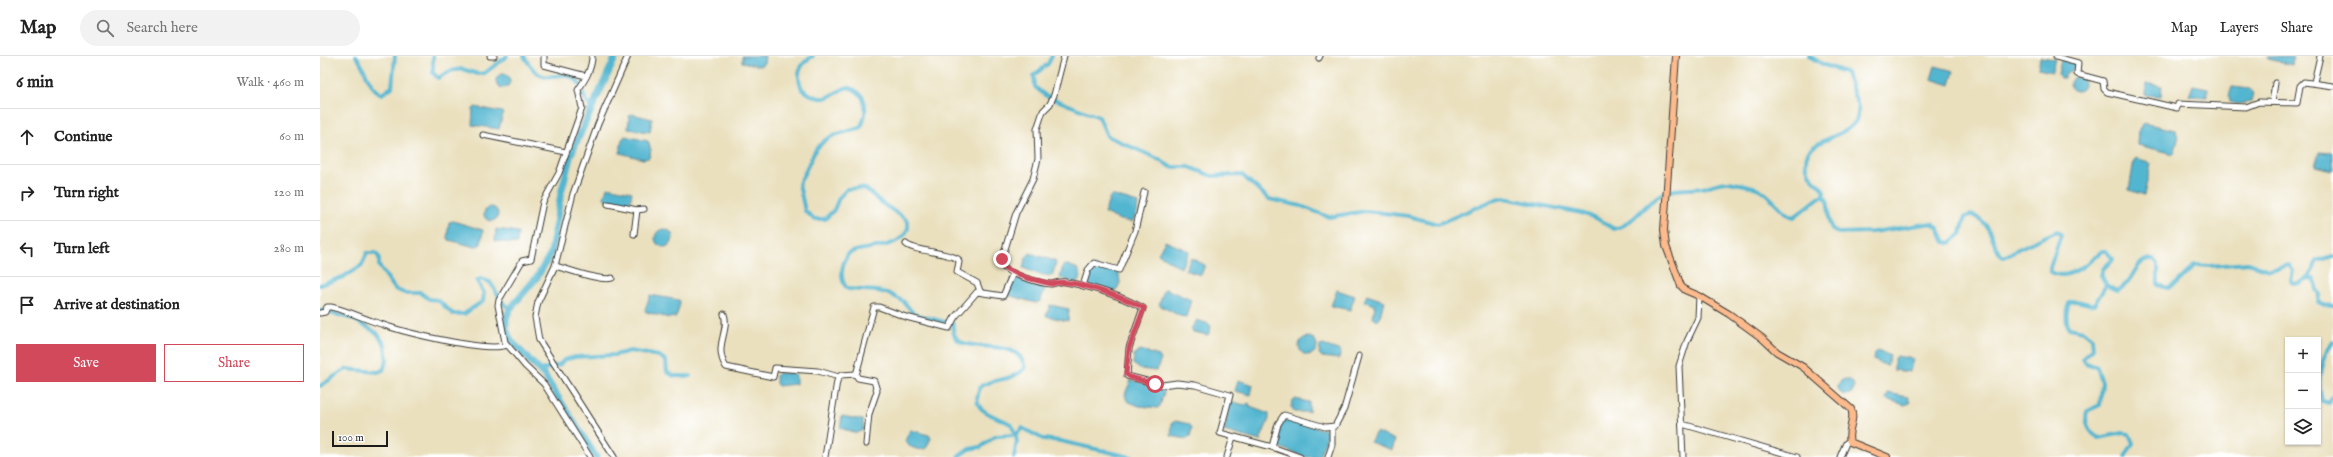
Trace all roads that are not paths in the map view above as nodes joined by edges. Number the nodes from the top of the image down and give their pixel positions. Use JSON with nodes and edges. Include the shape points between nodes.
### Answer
{"nodes":[{"id":1,"x":490,"y":56,"type":"edge"},
{"id":2,"x":494,"y":56,"type":"edge"},
{"id":3,"x":544,"y":56,"type":"edge"},
{"id":4,"x":592,"y":56,"type":"edge"},
{"id":5,"x":628,"y":56,"type":"edge"},
{"id":6,"x":1064,"y":56,"type":"edge"},
{"id":7,"x":1676,"y":56,"type":"edge"},
{"id":8,"x":2320,"y":56,"type":"edge"},
{"id":9,"x":2056,"y":57,"type":"edge"},
{"id":10,"x":586,"y":76,"type":"junction"},
{"id":11,"x":2314,"y":82,"type":"junction"},
{"id":12,"x":2275,"y":83,"type":"dead end"},
{"id":13,"x":2333,"y":86,"type":"edge"},
{"id":14,"x":2272,"y":102,"type":"junction"},
{"id":15,"x":483,"y":135,"type":"dead end"},
{"id":16,"x":566,"y":152,"type":"junction"},
{"id":17,"x":1144,"y":192,"type":"dead end"},
{"id":18,"x":608,"y":204,"type":"dead end"},
{"id":19,"x":644,"y":208,"type":"dead end"},
{"id":20,"x":637,"y":210,"type":"junction"},
{"id":21,"x":634,"y":234,"type":"dead end"},
{"id":22,"x":906,"y":244,"type":"dead end"},
{"id":23,"x":555,"y":266,"type":"junction"},
{"id":24,"x":1013,"y":273,"type":"junction"},
{"id":25,"x":612,"y":278,"type":"dead end"},
{"id":26,"x":1083,"y":286,"type":"junction"},
{"id":27,"x":980,"y":291,"type":"junction"},
{"id":28,"x":1696,"y":294,"type":"junction"},
{"id":29,"x":324,"y":311,"type":"edge"},
{"id":30,"x":724,"y":314,"type":"dead end"},
{"id":31,"x":507,"y":345,"type":"junction"},
{"id":32,"x":1359,"y":356,"type":"dead end"},
{"id":33,"x":856,"y":374,"type":"junction"},
{"id":34,"x":839,"y":377,"type":"junction"},
{"id":35,"x":1682,"y":424,"type":"junction"},
{"id":36,"x":1332,"y":427,"type":"junction"},
{"id":37,"x":1232,"y":438,"type":"junction"},
{"id":38,"x":1850,"y":441,"type":"junction"},
{"id":39,"x":866,"y":444,"type":"dead end"},
{"id":40,"x":1272,"y":447,"type":"junction"},
{"id":41,"x":590,"y":457,"type":"edge"},
{"id":42,"x":614,"y":457,"type":"edge"},
{"id":43,"x":825,"y":457,"type":"edge"},
{"id":44,"x":1227,"y":457,"type":"edge"},
{"id":45,"x":1300,"y":457,"type":"edge"},
{"id":46,"x":1328,"y":457,"type":"edge"},
{"id":47,"x":1683,"y":457,"type":"edge"},
{"id":48,"x":1797,"y":457,"type":"edge"},
{"id":49,"x":1840,"y":457,"type":"edge"},
{"id":50,"x":1887,"y":457,"type":"edge"}],
"edges":[{"from":1,"to":2,"type":"street"},
{"from":3,"to":10,"type":"street","via":[[544,65]]},
{"from":4,"to":10,"type":"street"},
{"from":5,"to":23,"type":"street","via":[[598,124],[573,194]]},
{"from":6,"to":24,"type":"street","via":[[1054,95],[1040,118],[1036,136],[1038,159],[1033,179],[1016,213],[1002,259],[1004,268]]},
{"from":7,"to":28,"type":"main road","via":[[1664,230],[1666,246],[1681,286]]},
{"from":8,"to":11,"type":"street"},
{"from":9,"to":14,"type":"street","via":[[2078,63],[2077,74],[2102,81],[2107,92],[2138,100],[2177,108],[2178,104],[2246,107],[2259,102]]},
{"from":10,"to":16,"type":"street","via":[[578,88],[582,108]]},
{"from":11,"to":13,"type":"street"},
{"from":11,"to":14,"type":"street","via":[[2307,81],[2302,84],[2297,103]]},
{"from":12,"to":14,"type":"street"},
{"from":15,"to":16,"type":"street"},
{"from":16,"to":31,"type":"street","via":[[559,173],[543,202],[531,259],[522,261],[499,300],[502,330]]},
{"from":17,"to":26,"type":"street","via":[[1135,231],[1119,270],[1094,263],[1088,270]]},
{"from":18,"to":20,"type":"street"},
{"from":19,"to":20,"type":"street"},
{"from":20,"to":21,"type":"street"},
{"from":22,"to":27,"type":"street","via":[[909,247],[926,249],[958,259],[957,272],[977,284]]},
{"from":23,"to":25,"type":"street","via":[[582,272],[595,278]]},
{"from":23,"to":42,"type":"street","via":[[538,302],[534,317],[539,340]]},
{"from":24,"to":26,"type":"street","via":[[1052,284],[1058,281]]},
{"from":24,"to":27,"type":"street","via":[[1003,296]]},
{"from":26,"to":37,"type":"street","via":[[1144,308],[1129,348],[1127,376],[1162,385],[1194,385],[1230,395],[1220,433]]},
{"from":27,"to":33,"type":"street","via":[[951,324],[922,322],[874,307]]},
{"from":28,"to":35,"type":"street","via":[[1698,318],[1679,366]]},
{"from":28,"to":38,"type":"main road","via":[[1740,322],[1777,352],[1803,367],[1849,407],[1853,418]]},
{"from":29,"to":31,"type":"street","via":[[337,308],[416,334],[474,345]]},
{"from":30,"to":34,"type":"street","via":[[720,348],[726,367],[773,378],[774,368],[818,371]]},
{"from":31,"to":41,"type":"street","via":[[544,384]]},
{"from":32,"to":36,"type":"street","via":[[1344,408],[1339,421]]},
{"from":33,"to":34,"type":"street"},
{"from":33,"to":39,"type":"street","via":[[858,378],[874,381],[877,390],[869,414]]},
{"from":34,"to":43,"type":"street"},
{"from":35,"to":47,"type":"street"},
{"from":35,"to":48,"type":"street"},
{"from":36,"to":40,"type":"street","via":[[1284,415],[1278,424]]},
{"from":36,"to":46,"type":"street","via":[[1332,445]]},
{"from":37,"to":40,"type":"street"},
{"from":37,"to":44,"type":"street"},
{"from":38,"to":49,"type":"street","via":[[1846,443]]},
{"from":38,"to":50,"type":"main road"},
{"from":40,"to":45,"type":"street"}]}
